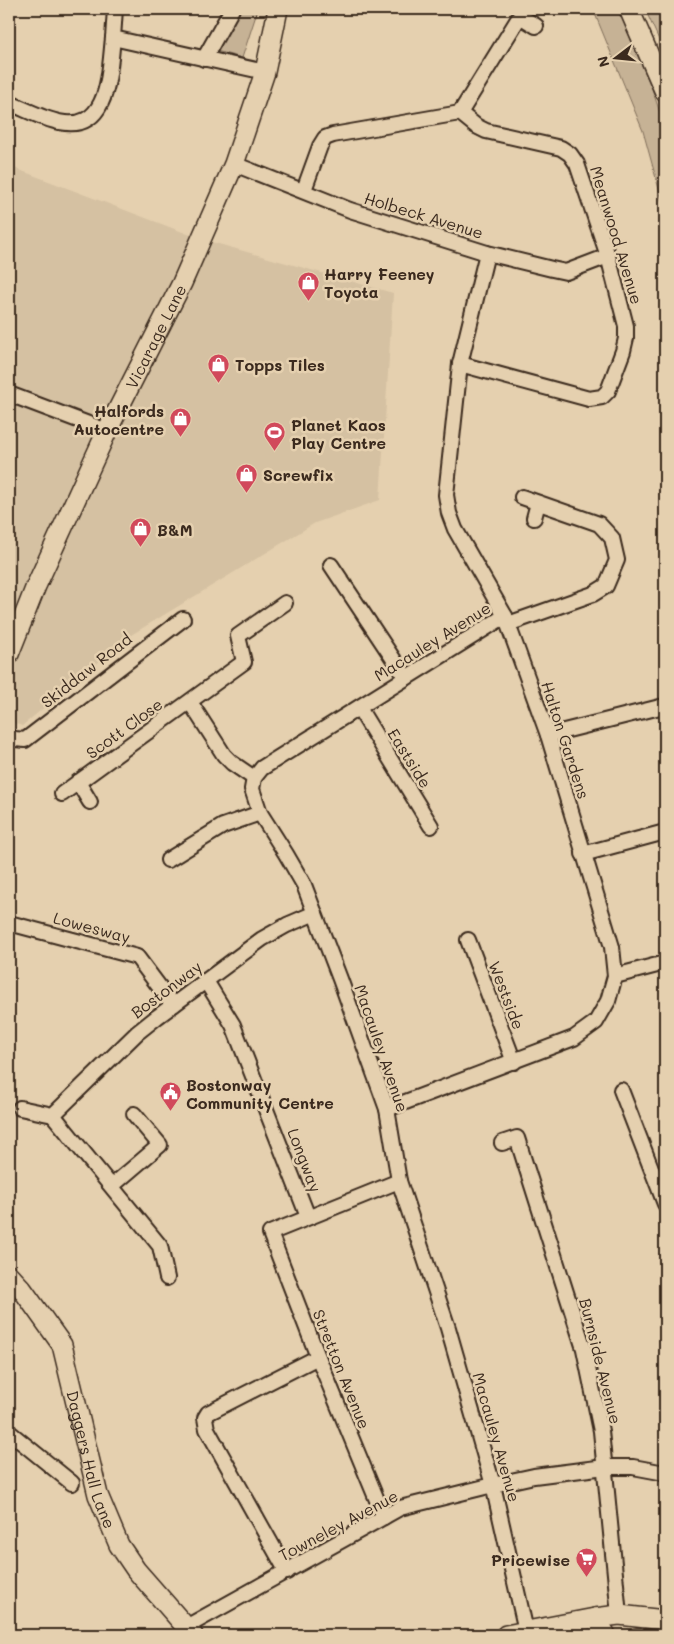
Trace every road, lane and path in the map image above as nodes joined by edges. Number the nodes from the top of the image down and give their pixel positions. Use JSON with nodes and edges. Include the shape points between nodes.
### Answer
{"nodes":[{"id":1,"x":115,"y":9,"type":"edge"},
{"id":2,"x":232,"y":9,"type":"edge"},
{"id":3,"x":278,"y":9,"type":"edge"},
{"id":4,"x":629,"y":9,"type":"edge"},
{"id":5,"x":536,"y":26,"type":"dead end"},
{"id":6,"x":113,"y":38,"type":"junction"},
{"id":7,"x":204,"y":59,"type":"junction"},
{"id":8,"x":264,"y":72,"type":"junction"},
{"id":9,"x":665,"y":92,"type":"edge"},
{"id":10,"x":9,"y":103,"type":"edge"},
{"id":11,"x":460,"y":113,"type":"junction"},
{"id":12,"x":234,"y":164,"type":"junction"},
{"id":13,"x":304,"y":190,"type":"junction"},
{"id":14,"x":488,"y":253,"type":"junction"},
{"id":15,"x":608,"y":256,"type":"junction"},
{"id":16,"x":460,"y":364,"type":"junction"},
{"id":17,"x":9,"y":394,"type":"edge"},
{"id":18,"x":107,"y":431,"type":"junction"},
{"id":19,"x":522,"y":497,"type":"dead end"},
{"id":20,"x":538,"y":502,"type":"junction"},
{"id":21,"x":534,"y":518,"type":"dead end"},
{"id":22,"x":331,"y":565,"type":"dead end"},
{"id":23,"x":285,"y":603,"type":"dead end"},
{"id":24,"x":182,"y":619,"type":"dead end"},
{"id":25,"x":507,"y":620,"type":"junction"},
{"id":26,"x":9,"y":654,"type":"edge"},
{"id":27,"x":406,"y":678,"type":"junction"},
{"id":28,"x":190,"y":702,"type":"junction"},
{"id":29,"x":664,"y":706,"type":"edge"},
{"id":30,"x":359,"y":708,"type":"junction"},
{"id":31,"x":548,"y":735,"type":"junction"},
{"id":32,"x":9,"y":737,"type":"edge"},
{"id":33,"x":254,"y":778,"type":"junction"},
{"id":34,"x":78,"y":782,"type":"junction"},
{"id":35,"x":62,"y":794,"type":"dead end"},
{"id":36,"x":90,"y":802,"type":"dead end"},
{"id":37,"x":260,"y":813,"type":"junction"},
{"id":38,"x":431,"y":826,"type":"dead end"},
{"id":39,"x":665,"y":832,"type":"edge"},
{"id":40,"x":583,"y":854,"type":"junction"},
{"id":41,"x":168,"y":860,"type":"dead end"},
{"id":42,"x":315,"y":913,"type":"junction"},
{"id":43,"x":9,"y":923,"type":"edge"},
{"id":44,"x":468,"y":940,"type":"dead end"},
{"id":45,"x":665,"y":963,"type":"edge"},
{"id":46,"x":615,"y":976,"type":"junction"},
{"id":47,"x":206,"y":980,"type":"junction"},
{"id":48,"x":174,"y":1005,"type":"junction"},
{"id":49,"x":514,"y":1062,"type":"junction"},
{"id":50,"x":620,"y":1090,"type":"dead end"},
{"id":51,"x":20,"y":1108,"type":"dead end"},
{"id":52,"x":386,"y":1110,"type":"junction"},
{"id":53,"x":134,"y":1114,"type":"dead end"},
{"id":54,"x":53,"y":1115,"type":"junction"},
{"id":55,"x":502,"y":1143,"type":"dead end"},
{"id":56,"x":399,"y":1181,"type":"junction"},
{"id":57,"x":112,"y":1186,"type":"junction"},
{"id":58,"x":665,"y":1204,"type":"edge"},
{"id":59,"x":308,"y":1217,"type":"junction"},
{"id":60,"x":9,"y":1275,"type":"edge"},
{"id":61,"x":167,"y":1278,"type":"dead end"},
{"id":62,"x":318,"y":1357,"type":"junction"},
{"id":63,"x":11,"y":1437,"type":"edge"},
{"id":64,"x":605,"y":1467,"type":"junction"},
{"id":65,"x":665,"y":1473,"type":"edge"},
{"id":66,"x":72,"y":1483,"type":"dead end"},
{"id":67,"x":493,"y":1484,"type":"junction"},
{"id":68,"x":384,"y":1517,"type":"junction"},
{"id":69,"x":287,"y":1572,"type":"junction"},
{"id":70,"x":619,"y":1615,"type":"junction"},
{"id":71,"x":595,"y":1618,"type":"junction"},
{"id":72,"x":665,"y":1620,"type":"edge"},
{"id":73,"x":189,"y":1631,"type":"edge"},
{"id":74,"x":526,"y":1631,"type":"junction"},
{"id":75,"x":506,"y":1635,"type":"edge"},
{"id":76,"x":606,"y":1635,"type":"edge"}],
"edges":[{"from":1,"to":6,"type":"street"},
{"from":2,"to":7,"type":"street"},
{"from":3,"to":8,"type":"street","name":"Vicarage Lane"},
{"from":4,"to":9,"type":"street"},
{"from":5,"to":11,"type":"street","via":[[520,16]]},
{"from":6,"to":7,"type":"street"},
{"from":6,"to":10,"type":"street","via":[[108,83],[103,100],[92,116],[73,123],[58,122]]},
{"from":7,"to":8,"type":"street"},
{"from":8,"to":12,"type":"street","name":"Vicarage Lane"},
{"from":11,"to":13,"type":"street","via":[[325,138]]},
{"from":11,"to":15,"type":"street","name":"Meanwood Avenue","via":[[486,130],[560,148],[570,154],[577,164]]},
{"from":12,"to":13,"type":"street","name":"Holbeck Avenue"},
{"from":12,"to":18,"type":"street","name":"Vicarage Lane","via":[[182,283]]},
{"from":13,"to":14,"type":"street","name":"Holbeck Avenue","via":[[350,210]]},
{"from":14,"to":15,"type":"street","name":"Holbeck Avenue","via":[[566,272]]},
{"from":14,"to":16,"type":"street","name":"Halton Gardens"},
{"from":15,"to":16,"type":"street","name":"Meanwood Avenue","via":[[626,326],[626,338],[608,391],[602,398],[589,400]]},
{"from":16,"to":25,"type":"street","name":"Halton Gardens","via":[[446,495],[449,513]]},
{"from":17,"to":18,"type":"street"},
{"from":18,"to":26,"type":"street","name":"Vicarage Lane","via":[[36,586]]},
{"from":19,"to":20,"type":"street","name":"Macauley Avenue"},
{"from":20,"to":21,"type":"street"},
{"from":20,"to":25,"type":"street","name":"Macauley Avenue","via":[[599,524],[612,538],[618,560],[606,586],[593,594]]},
{"from":22,"to":27,"type":"street"},
{"from":23,"to":28,"type":"street","name":"Scott Close","via":[[238,636],[244,662]]},
{"from":24,"to":32,"type":"street","name":"Skiddaw Road","via":[[25,740]]},
{"from":25,"to":27,"type":"street","name":"Macauley Avenue"},
{"from":25,"to":31,"type":"street","name":"Halton Gardens"},
{"from":27,"to":30,"type":"street","name":"Macauley Avenue"},
{"from":28,"to":33,"type":"street","via":[[224,755]]},
{"from":28,"to":34,"type":"street","name":"Scott Close"},
{"from":29,"to":31,"type":"street"},
{"from":30,"to":33,"type":"street","name":"Macauley Avenue","via":[[262,768]]},
{"from":30,"to":38,"type":"street","name":"Eastside"},
{"from":31,"to":40,"type":"street","name":"Halton Gardens"},
{"from":33,"to":37,"type":"street","name":"Macauley Avenue","via":[[252,789]]},
{"from":34,"to":35,"type":"street","name":"Scott Close"},
{"from":34,"to":36,"type":"street"},
{"from":37,"to":41,"type":"street","via":[[223,826]]},
{"from":37,"to":42,"type":"street","name":"Macauley Avenue","via":[[296,869]]},
{"from":39,"to":40,"type":"street"},
{"from":40,"to":46,"type":"street","name":"Halton Gardens","via":[[612,947]]},
{"from":42,"to":47,"type":"street","name":"Bostonway","via":[[262,938]]},
{"from":42,"to":52,"type":"street","name":"Macauley Avenue"},
{"from":43,"to":48,"type":"street","name":"Lowesway","via":[[136,957]]},
{"from":44,"to":49,"type":"street","name":"Westside"},
{"from":45,"to":46,"type":"street"},
{"from":46,"to":49,"type":"street","name":"Halton Gardens","via":[[608,1001],[596,1022],[574,1038]]},
{"from":47,"to":48,"type":"street","name":"Bostonway"},
{"from":47,"to":59,"type":"street","name":"Longway","via":[[233,1025]]},
{"from":48,"to":54,"type":"street","name":"Bostonway","via":[[137,1033]]},
{"from":49,"to":52,"type":"street","name":"Halton Gardens"},
{"from":50,"to":58,"type":"street"},
{"from":51,"to":54,"type":"street"},
{"from":52,"to":56,"type":"street","name":"Macauley Avenue"},
{"from":53,"to":57,"type":"street","via":[[160,1145]]},
{"from":54,"to":57,"type":"street"},
{"from":55,"to":64,"type":"street","name":"Burnside Avenue","via":[[517,1138],[584,1348]]},
{"from":56,"to":59,"type":"street"},
{"from":56,"to":67,"type":"street","name":"Macauley Avenue","via":[[448,1328]]},
{"from":57,"to":61,"type":"street","via":[[160,1246]]},
{"from":59,"to":62,"type":"street","name":"Stretton Avenue","via":[[270,1233]]},
{"from":60,"to":73,"type":"street","name":"Daggers Hall Lane","via":[[62,1345],[98,1495],[119,1545],[136,1570]]},
{"from":62,"to":68,"type":"street","name":"Stretton Avenue"},
{"from":62,"to":69,"type":"street","via":[[208,1413],[205,1418],[207,1429]]},
{"from":63,"to":66,"type":"street"},
{"from":64,"to":65,"type":"street","name":"Towneley Avenue","via":[[633,1467]]},
{"from":64,"to":67,"type":"street","name":"Towneley Avenue"},
{"from":64,"to":70,"type":"street","name":"Burnside Avenue"},
{"from":67,"to":68,"type":"street","name":"Towneley Avenue","via":[[400,1508]]},
{"from":67,"to":74,"type":"street","name":"Macauley Avenue"},
{"from":68,"to":69,"type":"street","name":"Towneley Avenue"},
{"from":69,"to":73,"type":"street","name":"Towneley Avenue"},
{"from":70,"to":71,"type":"street"},
{"from":70,"to":72,"type":"street"},
{"from":71,"to":74,"type":"street"},
{"from":71,"to":76,"type":"street"},
{"from":74,"to":75,"type":"street"}]}
